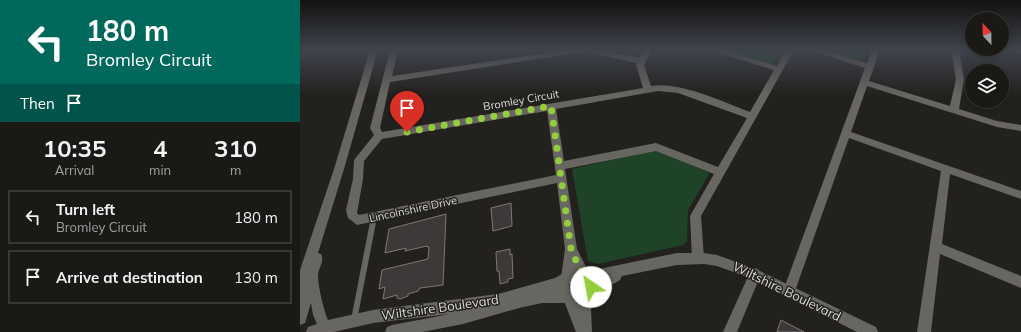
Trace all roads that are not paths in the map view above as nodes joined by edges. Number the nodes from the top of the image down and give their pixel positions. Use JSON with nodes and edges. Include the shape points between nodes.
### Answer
{"nodes":[{"id":1,"x":369,"y":65,"type":"edge"},
{"id":2,"x":390,"y":65,"type":"edge"},
{"id":3,"x":480,"y":65,"type":"edge"},
{"id":4,"x":641,"y":65,"type":"edge"},
{"id":5,"x":765,"y":65,"type":"edge"},
{"id":6,"x":781,"y":65,"type":"edge"},
{"id":7,"x":865,"y":65,"type":"edge"},
{"id":8,"x":958,"y":65,"type":"edge"},
{"id":9,"x":870,"y":67,"type":"joint"},
{"id":10,"x":779,"y":70,"type":"junction"},
{"id":11,"x":386,"y":80,"type":"junction"},
{"id":12,"x":864,"y":82,"type":"junction"},
{"id":13,"x":648,"y":89,"type":"junction"},
{"id":14,"x":551,"y":106,"type":"junction"},
{"id":15,"x":954,"y":110,"type":"junction"},
{"id":16,"x":752,"y":116,"type":"junction"},
{"id":17,"x":1021,"y":128,"type":"edge"},
{"id":18,"x":845,"y":133,"type":"junction"},
{"id":19,"x":379,"y":136,"type":"junction"},
{"id":20,"x":560,"y":166,"type":"junction"},
{"id":21,"x":339,"y":169,"type":"junction"},
{"id":22,"x":946,"y":169,"type":"junction"},
{"id":23,"x":720,"y":172,"type":"junction"},
{"id":24,"x":561,"y":178,"type":"junction"},
{"id":25,"x":1021,"y":195,"type":"edge"},
{"id":26,"x":374,"y":217,"type":"junction"},
{"id":27,"x":936,"y":247,"type":"junction"},
{"id":28,"x":571,"y":249,"type":"junction"},
{"id":29,"x":698,"y":258,"type":"junction"},
{"id":30,"x":629,"y":270,"type":"junction"},
{"id":31,"x":755,"y":274,"type":"junction"},
{"id":32,"x":312,"y":275,"type":"junction"},
{"id":33,"x":585,"y":275,"type":"junction"},
{"id":34,"x":566,"y":279,"type":"junction"},
{"id":35,"x":1021,"y":282,"type":"edge"},
{"id":36,"x":300,"y":289,"type":"edge"},
{"id":37,"x":789,"y":291,"type":"junction"},
{"id":38,"x":589,"y":293,"type":"junction"},
{"id":39,"x":568,"y":299,"type":"junction"},
{"id":40,"x":300,"y":318,"type":"edge"},
{"id":41,"x":354,"y":321,"type":"junction"},
{"id":42,"x":319,"y":330,"type":"edge"},
{"id":43,"x":392,"y":332,"type":"edge"},
{"id":44,"x":583,"y":332,"type":"edge"},
{"id":45,"x":730,"y":332,"type":"edge"},
{"id":46,"x":871,"y":332,"type":"edge"},
{"id":47,"x":924,"y":332,"type":"edge"}],
"edges":[{"from":1,"to":21,"type":"street"},
{"from":2,"to":11,"type":"street"},
{"from":3,"to":11,"type":"street"},
{"from":4,"to":13,"type":"street"},
{"from":5,"to":10,"type":"street"},
{"from":6,"to":10,"type":"street"},
{"from":7,"to":9,"type":"street"},
{"from":8,"to":15,"type":"street","via":[[960,79]]},
{"from":9,"to":12,"type":"street"},
{"from":10,"to":16,"type":"street"},
{"from":11,"to":19,"type":"street","via":[[374,128]]},
{"from":12,"to":15,"type":"street"},
{"from":12,"to":18,"type":"street"},
{"from":13,"to":14,"type":"street","name":"Bromley Circuit"},
{"from":13,"to":16,"type":"street","name":"Bromley Circuit","via":[[665,87],[679,90]]},
{"from":14,"to":19,"type":"street","name":"Bromley Circuit"},
{"from":14,"to":20,"type":"street"},
{"from":15,"to":17,"type":"street","via":[[997,124]]},
{"from":16,"to":23,"type":"street"},
{"from":18,"to":22,"type":"street"},
{"from":18,"to":37,"type":"street"},
{"from":19,"to":26,"type":"street","name":"Lincolnshire Drive","via":[[359,160],[358,179],[351,210],[357,220]]},
{"from":20,"to":23,"type":"street","via":[[656,147]]},
{"from":20,"to":24,"type":"street"},
{"from":21,"to":32,"type":"street"},
{"from":21,"to":36,"type":"street"},
{"from":22,"to":25,"type":"street"},
{"from":22,"to":27,"type":"street"},
{"from":23,"to":29,"type":"street","via":[[695,216]]},
{"from":24,"to":26,"type":"street","name":"Lincolnshire Drive"},
{"from":24,"to":28,"type":"street"},
{"from":26,"to":41,"type":"lane"},
{"from":27,"to":35,"type":"street"},
{"from":27,"to":47,"type":"street"},
{"from":28,"to":33,"type":"street","via":[[580,270]]},
{"from":28,"to":34,"type":"street"},
{"from":29,"to":30,"type":"street","name":"Wiltshire Boulevard","via":[[674,260]]},
{"from":29,"to":31,"type":"street","name":"Wiltshire Boulevard","via":[[729,263]]},
{"from":30,"to":33,"type":"street","name":"Wiltshire Boulevard"},
{"from":30,"to":38,"type":"street","name":"Wiltshire Boulevard","via":[[604,282]]},
{"from":31,"to":37,"type":"street","name":"Wiltshire Boulevard"},
{"from":31,"to":45,"type":"street"},
{"from":32,"to":40,"type":"street"},
{"from":32,"to":42,"type":"street"},
{"from":33,"to":34,"type":"street","via":[[574,274]]},
{"from":33,"to":38,"type":"street","via":[[591,282]]},
{"from":34,"to":39,"type":"street","via":[[562,289]]},
{"from":34,"to":41,"type":"street","name":"Wiltshire Boulevard","via":[[548,287],[489,302]]},
{"from":37,"to":46,"type":"street","name":"Wiltshire Boulevard"},
{"from":38,"to":39,"type":"street","via":[[582,300]]},
{"from":38,"to":44,"type":"street"},
{"from":39,"to":43,"type":"street","name":"Wiltshire Boulevard","via":[[549,295],[473,315]]},
{"from":39,"to":44,"type":"street"},
{"from":41,"to":42,"type":"street","name":"Wiltshire Boulevard"}]}
